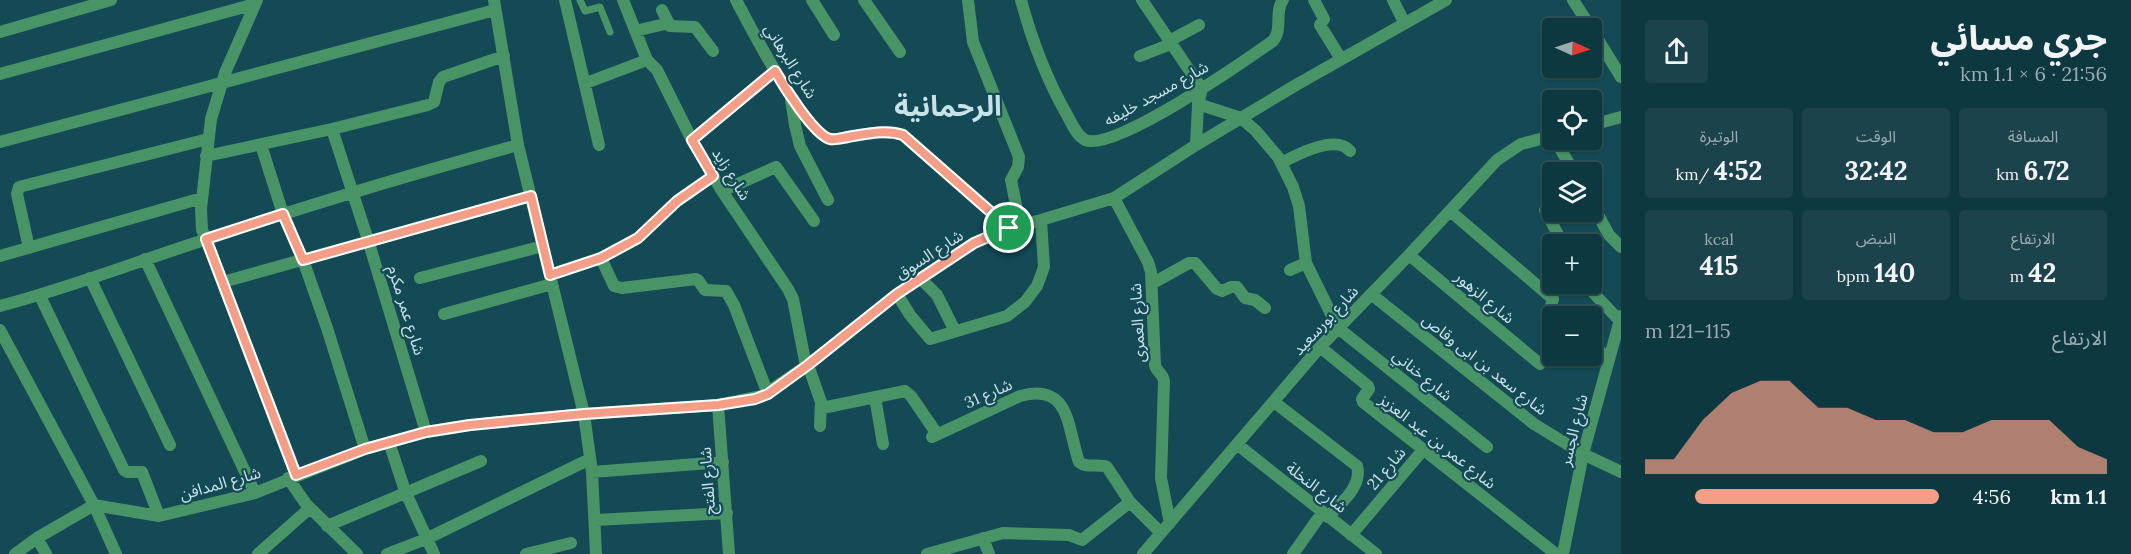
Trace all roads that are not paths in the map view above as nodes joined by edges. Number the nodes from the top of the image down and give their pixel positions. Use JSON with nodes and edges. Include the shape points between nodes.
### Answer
{"nodes":[{"id":1,"x":110,"y":0,"type":"edge"},
{"id":2,"x":565,"y":0,"type":"edge"},
{"id":3,"x":580,"y":0,"type":"edge"},
{"id":4,"x":623,"y":0,"type":"edge"},
{"id":5,"x":736,"y":0,"type":"edge"},
{"id":6,"x":812,"y":0,"type":"edge"},
{"id":7,"x":864,"y":0,"type":"edge"},
{"id":8,"x":1021,"y":0,"type":"edge"},
{"id":9,"x":1142,"y":0,"type":"edge"},
{"id":10,"x":1283,"y":0,"type":"edge"},
{"id":11,"x":1314,"y":0,"type":"edge"},
{"id":12,"x":1393,"y":0,"type":"edge"},
{"id":13,"x":1444,"y":0,"type":"edge"},
{"id":14,"x":1573,"y":0,"type":"edge"},
{"id":15,"x":971,"y":1,"type":"edge"},
{"id":16,"x":256,"y":2,"type":"edge"},
{"id":17,"x":494,"y":5,"type":"edge"},
{"id":18,"x":662,"y":10,"type":"dead end"},
{"id":19,"x":1584,"y":18,"type":"edge"},
{"id":20,"x":1404,"y":22,"type":"junction"},
{"id":21,"x":669,"y":23,"type":"junction"},
{"id":22,"x":1199,"y":25,"type":"dead end"},
{"id":23,"x":635,"y":31,"type":"junction"},
{"id":24,"x":0,"y":32,"type":"edge"},
{"id":25,"x":610,"y":32,"type":"dead end"},
{"id":26,"x":834,"y":35,"type":"dead end"},
{"id":27,"x":1170,"y":42,"type":"junction"},
{"id":28,"x":1602,"y":47,"type":"edge"},
{"id":29,"x":713,"y":51,"type":"dead end"},
{"id":30,"x":900,"y":52,"type":"dead end"},
{"id":31,"x":504,"y":56,"type":"junction"},
{"id":32,"x":1140,"y":56,"type":"dead end"},
{"id":33,"x":1341,"y":59,"type":"junction"},
{"id":34,"x":646,"y":60,"type":"junction"},
{"id":35,"x":775,"y":71,"type":"junction"},
{"id":36,"x":0,"y":74,"type":"edge"},
{"id":37,"x":1621,"y":77,"type":"edge"},
{"id":38,"x":222,"y":83,"type":"junction"},
{"id":39,"x":586,"y":83,"type":"junction"},
{"id":40,"x":1202,"y":89,"type":"junction"},
{"id":41,"x":791,"y":98,"type":"junction"},
{"id":42,"x":1198,"y":104,"type":"junction"},
{"id":43,"x":1621,"y":117,"type":"edge"},
{"id":44,"x":1241,"y":118,"type":"junction"},
{"id":45,"x":1602,"y":122,"type":"edge"},
{"id":46,"x":332,"y":129,"type":"junction"},
{"id":47,"x":1542,"y":138,"type":"edge"},
{"id":48,"x":208,"y":139,"type":"junction"},
{"id":49,"x":692,"y":140,"type":"junction"},
{"id":50,"x":0,"y":142,"type":"edge"},
{"id":51,"x":261,"y":145,"type":"junction"},
{"id":52,"x":518,"y":145,"type":"junction"},
{"id":53,"x":599,"y":145,"type":"dead end"},
{"id":54,"x":1196,"y":145,"type":"junction"},
{"id":55,"x":1350,"y":151,"type":"dead end"},
{"id":56,"x":206,"y":156,"type":"junction"},
{"id":57,"x":1281,"y":163,"type":"junction"},
{"id":58,"x":713,"y":176,"type":"junction"},
{"id":59,"x":722,"y":190,"type":"junction"},
{"id":60,"x":352,"y":191,"type":"junction"},
{"id":61,"x":531,"y":196,"type":"junction"},
{"id":62,"x":202,"y":198,"type":"junction"},
{"id":63,"x":1114,"y":198,"type":"junction"},
{"id":64,"x":828,"y":200,"type":"dead end"},
{"id":65,"x":1450,"y":210,"type":"junction"},
{"id":66,"x":283,"y":214,"type":"junction"},
{"id":67,"x":1041,"y":220,"type":"junction"},
{"id":68,"x":814,"y":221,"type":"dead end"},
{"id":69,"x":1602,"y":222,"type":"edge"},
{"id":70,"x":1014,"y":226,"type":"junction"},
{"id":71,"x":206,"y":239,"type":"junction"},
{"id":72,"x":368,"y":240,"type":"junction"},
{"id":73,"x":543,"y":246,"type":"junction"},
{"id":74,"x":1621,"y":247,"type":"edge"},
{"id":75,"x":29,"y":248,"type":"junction"},
{"id":76,"x":1409,"y":255,"type":"junction"},
{"id":77,"x":0,"y":256,"type":"edge"},
{"id":78,"x":601,"y":258,"type":"junction"},
{"id":79,"x":145,"y":259,"type":"junction"},
{"id":80,"x":303,"y":260,"type":"junction"},
{"id":81,"x":1306,"y":263,"type":"junction"},
{"id":82,"x":1290,"y":270,"type":"dead end"},
{"id":83,"x":90,"y":278,"type":"junction"},
{"id":84,"x":420,"y":278,"type":"dead end"},
{"id":85,"x":551,"y":279,"type":"junction"},
{"id":86,"x":921,"y":279,"type":"junction"},
{"id":87,"x":224,"y":282,"type":"junction"},
{"id":88,"x":1153,"y":283,"type":"junction"},
{"id":89,"x":897,"y":294,"type":"junction"},
{"id":90,"x":1371,"y":294,"type":"junction"},
{"id":91,"x":1595,"y":294,"type":"edge"},
{"id":92,"x":40,"y":296,"type":"junction"},
{"id":93,"x":0,"y":306,"type":"edge"},
{"id":94,"x":1551,"y":306,"type":"edge"},
{"id":95,"x":1265,"y":308,"type":"dead end"},
{"id":96,"x":444,"y":314,"type":"dead end"},
{"id":97,"x":1620,"y":318,"type":"edge"},
{"id":98,"x":1338,"y":328,"type":"junction"},
{"id":99,"x":0,"y":330,"type":"edge"},
{"id":100,"x":955,"y":331,"type":"junction"},
{"id":101,"x":1320,"y":347,"type":"junction"},
{"id":102,"x":1602,"y":353,"type":"edge"},
{"id":103,"x":1609,"y":359,"type":"junction"},
{"id":104,"x":1540,"y":364,"type":"dead end"},
{"id":105,"x":807,"y":366,"type":"junction"},
{"id":106,"x":768,"y":394,"type":"junction"},
{"id":107,"x":875,"y":397,"type":"junction"},
{"id":108,"x":1274,"y":402,"type":"junction"},
{"id":109,"x":718,"y":405,"type":"junction"},
{"id":110,"x":822,"y":408,"type":"junction"},
{"id":111,"x":584,"y":414,"type":"junction"},
{"id":112,"x":820,"y":426,"type":"dead end"},
{"id":113,"x":426,"y":432,"type":"junction"},
{"id":114,"x":389,"y":442,"type":"junction"},
{"id":115,"x":883,"y":444,"type":"dead end"},
{"id":116,"x":170,"y":445,"type":"dead end"},
{"id":117,"x":1238,"y":445,"type":"junction"},
{"id":118,"x":1487,"y":447,"type":"dead end"},
{"id":119,"x":365,"y":449,"type":"junction"},
{"id":120,"x":1423,"y":450,"type":"junction"},
{"id":121,"x":1583,"y":454,"type":"junction"},
{"id":122,"x":590,"y":459,"type":"junction"},
{"id":123,"x":481,"y":461,"type":"dead end"},
{"id":124,"x":723,"y":462,"type":"junction"},
{"id":125,"x":592,"y":472,"type":"junction"},
{"id":126,"x":1621,"y":472,"type":"edge"},
{"id":127,"x":292,"y":477,"type":"junction"},
{"id":128,"x":405,"y":491,"type":"junction"},
{"id":129,"x":255,"y":493,"type":"junction"},
{"id":130,"x":1130,"y":502,"type":"junction"},
{"id":131,"x":94,"y":505,"type":"junction"},
{"id":132,"x":310,"y":508,"type":"junction"},
{"id":133,"x":727,"y":513,"type":"junction"},
{"id":134,"x":1325,"y":515,"type":"junction"},
{"id":135,"x":159,"y":516,"type":"junction"},
{"id":136,"x":596,"y":520,"type":"junction"},
{"id":137,"x":1170,"y":523,"type":"junction"},
{"id":138,"x":327,"y":526,"type":"junction"},
{"id":139,"x":1161,"y":533,"type":"junction"},
{"id":140,"x":1351,"y":535,"type":"junction"},
{"id":141,"x":37,"y":538,"type":"junction"},
{"id":142,"x":983,"y":538,"type":"junction"},
{"id":143,"x":426,"y":539,"type":"junction"},
{"id":144,"x":571,"y":543,"type":"dead end"},
{"id":145,"x":931,"y":553,"type":"edge"},
{"id":146,"x":15,"y":554,"type":"edge"},
{"id":147,"x":46,"y":554,"type":"edge"},
{"id":148,"x":116,"y":554,"type":"edge"},
{"id":149,"x":258,"y":554,"type":"edge"},
{"id":150,"x":357,"y":554,"type":"edge"},
{"id":151,"x":387,"y":554,"type":"edge"},
{"id":152,"x":434,"y":554,"type":"edge"},
{"id":153,"x":526,"y":554,"type":"edge"},
{"id":154,"x":596,"y":554,"type":"edge"},
{"id":155,"x":729,"y":554,"type":"edge"},
{"id":156,"x":989,"y":554,"type":"edge"},
{"id":157,"x":1143,"y":554,"type":"edge"},
{"id":158,"x":1293,"y":554,"type":"edge"},
{"id":159,"x":1376,"y":554,"type":"edge"},
{"id":160,"x":1556,"y":554,"type":"edge"},
{"id":161,"x":1563,"y":554,"type":"edge"}],
"edges":[{"from":1,"to":24,"type":"street"},
{"from":2,"to":39,"type":"street"},
{"from":3,"to":25,"type":"lane","via":[[585,11],[600,7]]},
{"from":4,"to":23,"type":"street","name":"شارع زايد"},
{"from":5,"to":35,"type":"street","name":"شارع البرهاني"},
{"from":6,"to":26,"type":"street"},
{"from":7,"to":30,"type":"street"},
{"from":8,"to":40,"type":"street","name":"شارع مسجد خليفه","via":[[1050,86],[1078,135],[1087,141],[1107,139]]},
{"from":9,"to":27,"type":"street"},
{"from":10,"to":40,"type":"street","name":"شارع مسجد خليفه","via":[[1278,9],[1275,39]]},
{"from":11,"to":33,"type":"street","via":[[1324,19],[1320,25]]},
{"from":12,"to":20,"type":"street"},
{"from":13,"to":20,"type":"street","name":"شارع السوق"},
{"from":14,"to":19,"type":"street"},
{"from":15,"to":70,"type":"street","via":[[973,42],[1019,157],[1011,180]]},
{"from":16,"to":36,"type":"street"},
{"from":16,"to":38,"type":"street"},
{"from":17,"to":31,"type":"street"},
{"from":17,"to":38,"type":"street"},
{"from":18,"to":21,"type":"street"},
{"from":20,"to":33,"type":"street","name":"شارع السوق"},
{"from":21,"to":23,"type":"street"},
{"from":21,"to":29,"type":"street","via":[[671,27],[696,28]]},
{"from":22,"to":27,"type":"street"},
{"from":23,"to":34,"type":"street","name":"شارع زايد"},
{"from":27,"to":32,"type":"street"},
{"from":27,"to":40,"type":"street"},
{"from":28,"to":37,"type":"street"},
{"from":31,"to":46,"type":"street","via":[[443,76],[434,102]]},
{"from":31,"to":52,"type":"street"},
{"from":33,"to":44,"type":"street","name":"شارع السوق"},
{"from":34,"to":39,"type":"street"},
{"from":34,"to":49,"type":"street","name":"شارع زايد","via":[[657,70]]},
{"from":35,"to":41,"type":"street","name":"شارع البرهاني"},
{"from":35,"to":49,"type":"street"},
{"from":38,"to":48,"type":"street"},
{"from":38,"to":50,"type":"street"},
{"from":39,"to":53,"type":"street"},
{"from":40,"to":42,"type":"street"},
{"from":41,"to":64,"type":"street","via":[[800,146]]},
{"from":41,"to":70,"type":"street","name":"شارع البرهاني","via":[[823,135],[834,139],[867,134],[903,135]]},
{"from":42,"to":44,"type":"street"},
{"from":42,"to":54,"type":"street"},
{"from":43,"to":45,"type":"street"},
{"from":44,"to":54,"type":"street","name":"شارع السوق"},
{"from":44,"to":57,"type":"street"},
{"from":46,"to":51,"type":"street"},
{"from":46,"to":60,"type":"street","name":"شارع عمر مكرم"},
{"from":47,"to":65,"type":"street","name":"شارع بورسعيد","via":[[1504,154]]},
{"from":48,"to":56,"type":"street"},
{"from":48,"to":75,"type":"street","via":[[19,188]]},
{"from":49,"to":58,"type":"street","name":"شارع زايد"},
{"from":51,"to":56,"type":"street"},
{"from":51,"to":66,"type":"street"},
{"from":52,"to":60,"type":"street"},
{"from":52,"to":61,"type":"street"},
{"from":54,"to":63,"type":"street","name":"شارع السوق"},
{"from":55,"to":57,"type":"street","via":[[1344,146],[1315,147]]},
{"from":56,"to":62,"type":"street"},
{"from":57,"to":81,"type":"street","via":[[1299,206]]},
{"from":58,"to":59,"type":"street","name":"شارع زايد"},
{"from":58,"to":78,"type":"street","via":[[677,201],[638,238]]},
{"from":59,"to":68,"type":"street","via":[[776,167]]},
{"from":59,"to":105,"type":"street","name":"شارع زايد","via":[[793,299]]},
{"from":60,"to":66,"type":"street"},
{"from":60,"to":72,"type":"street","name":"شارع عمر مكرم"},
{"from":61,"to":72,"type":"street"},
{"from":61,"to":73,"type":"street"},
{"from":62,"to":71,"type":"street"},
{"from":62,"to":75,"type":"street"},
{"from":63,"to":67,"type":"street","name":"شارع السوق"},
{"from":63,"to":88,"type":"street","name":"شارع العمرى","via":[[1148,262]]},
{"from":65,"to":76,"type":"street","name":"شارع بورسعيد"},
{"from":65,"to":94,"type":"street","via":[[1553,298]]},
{"from":66,"to":71,"type":"street"},
{"from":66,"to":80,"type":"street"},
{"from":67,"to":70,"type":"street","name":"شارع السوق"},
{"from":67,"to":100,"type":"street","via":[[1044,267],[1037,286],[1007,316]]},
{"from":69,"to":74,"type":"street"},
{"from":70,"to":86,"type":"street","name":"شارع السوق","via":[[974,243]]},
{"from":71,"to":79,"type":"street"},
{"from":71,"to":87,"type":"street"},
{"from":72,"to":80,"type":"street"},
{"from":72,"to":113,"type":"street","name":"شارع عمر مكرم"},
{"from":73,"to":84,"type":"street"},
{"from":73,"to":85,"type":"street"},
{"from":75,"to":77,"type":"street"},
{"from":76,"to":90,"type":"street","name":"شارع بورسعيد"},
{"from":76,"to":104,"type":"street","name":"شارع الزهور"},
{"from":78,"to":85,"type":"street"},
{"from":78,"to":106,"type":"street","via":[[614,286],[698,279],[705,290],[726,291]]},
{"from":79,"to":83,"type":"street"},
{"from":79,"to":129,"type":"street"},
{"from":80,"to":87,"type":"street"},
{"from":80,"to":119,"type":"street"},
{"from":81,"to":82,"type":"street"},
{"from":81,"to":98,"type":"street"},
{"from":83,"to":92,"type":"street"},
{"from":83,"to":116,"type":"street"},
{"from":85,"to":96,"type":"street"},
{"from":85,"to":111,"type":"street"},
{"from":86,"to":89,"type":"street","name":"شارع السوق"},
{"from":86,"to":100,"type":"street","via":[[937,296]]},
{"from":87,"to":127,"type":"street"},
{"from":88,"to":95,"type":"street","via":[[1189,262],[1195,263],[1217,289],[1237,287],[1245,298]]},
{"from":88,"to":137,"type":"street","name":"شارع العمرى","via":[[1155,365],[1164,381],[1161,482]]},
{"from":89,"to":100,"type":"street","via":[[929,339]]},
{"from":89,"to":105,"type":"street","name":"شارع السوق"},
{"from":90,"to":98,"type":"street","name":"شارع بورسعيد"},
{"from":90,"to":121,"type":"street","name":"شارع سعد بن ابى وقاص","via":[[1515,411]]},
{"from":91,"to":97,"type":"street"},
{"from":92,"to":93,"type":"street"},
{"from":92,"to":135,"type":"street","via":[[124,470],[142,472]]},
{"from":97,"to":103,"type":"street","name":"شارع الجسر"},
{"from":98,"to":101,"type":"street","name":"شارع بورسعيد"},
{"from":98,"to":118,"type":"street","name":"شارع خناني"},
{"from":99,"to":131,"type":"street"},
{"from":101,"to":108,"type":"street","name":"شارع بورسعيد"},
{"from":101,"to":120,"type":"street","name":"شارع عمر بن عبد العزيز","via":[[1368,386],[1363,402]]},
{"from":102,"to":103,"type":"street"},
{"from":103,"to":121,"type":"street","name":"شارع الجسر"},
{"from":105,"to":106,"type":"street","name":"شارع السوق"},
{"from":105,"to":110,"type":"street","name":"شارع زايد"},
{"from":106,"to":109,"type":"street","name":"شارع السوق"},
{"from":107,"to":110,"type":"street"},
{"from":107,"to":115,"type":"street"},
{"from":107,"to":130,"type":"street","name":"شارع 31","via":[[901,390],[908,393],[934,435],[1020,396],[1032,393],[1054,398],[1063,406],[1079,462],[1107,468]]},
{"from":108,"to":117,"type":"street","name":"شارع بورسعيد"},
{"from":108,"to":134,"type":"street","via":[[1357,466],[1358,481]]},
{"from":109,"to":111,"type":"street","name":"شارع السوق"},
{"from":109,"to":124,"type":"street","name":"شارع الفتح"},
{"from":110,"to":112,"type":"street"},
{"from":111,"to":113,"type":"street","name":"شارع المدافن"},
{"from":111,"to":122,"type":"street"},
{"from":113,"to":114,"type":"street","name":"شارع المدافن"},
{"from":114,"to":119,"type":"street","name":"شارع المدافن"},
{"from":114,"to":128,"type":"street"},
{"from":117,"to":134,"type":"street","name":"شارع النخلة"},
{"from":117,"to":137,"type":"street","name":"شارع بورسعيد"},
{"from":119,"to":127,"type":"street","name":"شارع المدافن"},
{"from":120,"to":140,"type":"street","name":"شارع 21"},
{"from":120,"to":160,"type":"street","name":"شارع عمر بن عبد العزيز"},
{"from":121,"to":126,"type":"street","name":"شارع سعد بن ابى وقاص"},
{"from":121,"to":161,"type":"street","name":"شارع الجسر"},
{"from":122,"to":125,"type":"street"},
{"from":122,"to":143,"type":"street"},
{"from":123,"to":128,"type":"street"},
{"from":124,"to":125,"type":"street"},
{"from":124,"to":133,"type":"street","name":"شارع الفتح"},
{"from":125,"to":136,"type":"street"},
{"from":127,"to":129,"type":"street","name":"شارع المدافن"},
{"from":127,"to":132,"type":"street"},
{"from":128,"to":138,"type":"street"},
{"from":128,"to":143,"type":"street"},
{"from":129,"to":135,"type":"street","name":"شارع المدافن"},
{"from":130,"to":139,"type":"street","name":"شارع 31"},
{"from":130,"to":142,"type":"street","via":[[1082,540],[1069,535],[1013,532]]},
{"from":131,"to":135,"type":"street","name":"شارع المدافن"},
{"from":131,"to":141,"type":"street"},
{"from":131,"to":148,"type":"street"},
{"from":132,"to":138,"type":"street"},
{"from":132,"to":149,"type":"street"},
{"from":133,"to":136,"type":"street"},
{"from":133,"to":155,"type":"street","name":"شارع الفتح"},
{"from":134,"to":140,"type":"street","name":"شارع النخلة"},
{"from":134,"to":158,"type":"street"},
{"from":136,"to":154,"type":"street"},
{"from":137,"to":139,"type":"street","name":"شارع بورسعيد"},
{"from":138,"to":150,"type":"street"},
{"from":139,"to":157,"type":"street","name":"شارع بورسعيد"},
{"from":140,"to":159,"type":"street","name":"شارع النخلة"},
{"from":141,"to":146,"type":"street"},
{"from":141,"to":147,"type":"street"},
{"from":142,"to":145,"type":"street"},
{"from":142,"to":156,"type":"street"},
{"from":143,"to":151,"type":"street"},
{"from":143,"to":152,"type":"street"},
{"from":144,"to":153,"type":"street"}]}
